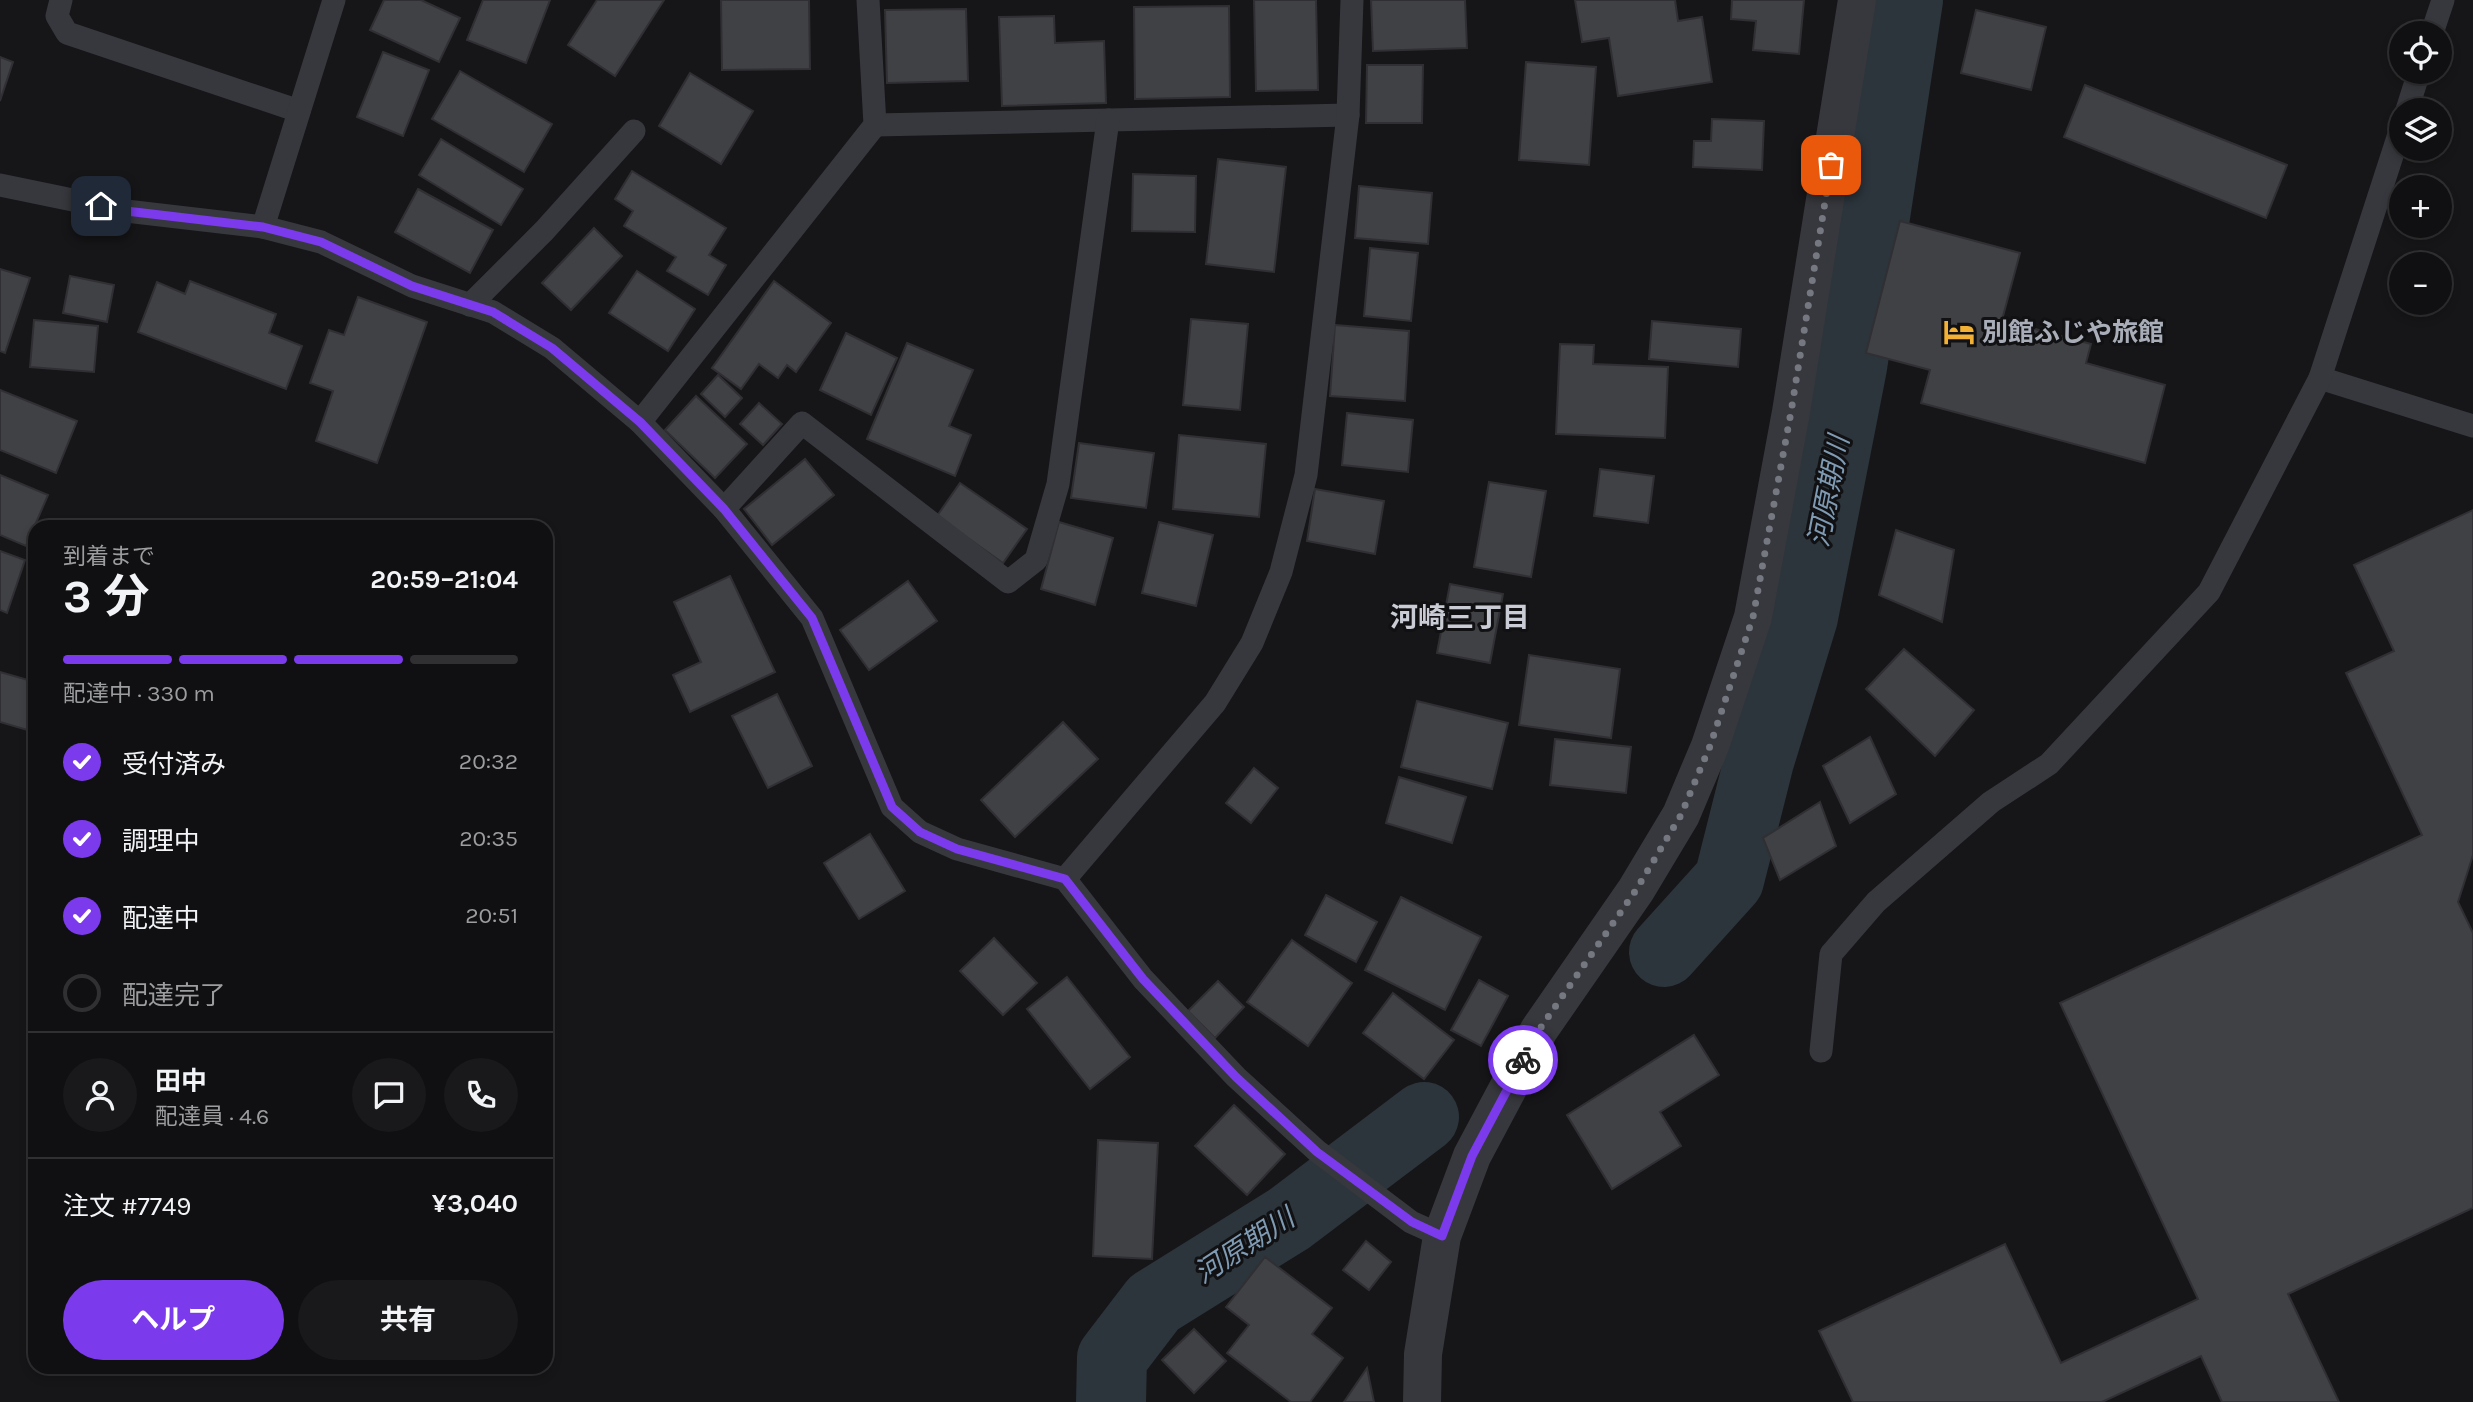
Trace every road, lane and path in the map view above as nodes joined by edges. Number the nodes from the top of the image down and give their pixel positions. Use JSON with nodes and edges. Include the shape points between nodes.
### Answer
{"nodes":[{"id":1,"x":61,"y":0,"type":"edge"},
{"id":2,"x":334,"y":0,"type":"edge"},
{"id":3,"x":868,"y":0,"type":"edge"},
{"id":4,"x":1352,"y":0,"type":"edge"},
{"id":5,"x":1857,"y":0,"type":"edge"},
{"id":6,"x":2443,"y":0,"type":"edge"},
{"id":7,"x":2436,"y":21,"type":"edge"},
{"id":8,"x":299,"y":111,"type":"junction"},
{"id":9,"x":1348,"y":115,"type":"junction"},
{"id":10,"x":1108,"y":120,"type":"junction"},
{"id":11,"x":875,"y":125,"type":"junction"},
{"id":12,"x":634,"y":131,"type":"dead end"},
{"id":13,"x":2390,"y":161,"type":"edge"},
{"id":14,"x":0,"y":185,"type":"edge"},
{"id":15,"x":263,"y":227,"type":"junction"},
{"id":16,"x":470,"y":305,"type":"junction"},
{"id":17,"x":2320,"y":378,"type":"junction"},
{"id":18,"x":640,"y":422,"type":"junction"},
{"id":19,"x":2473,"y":426,"type":"edge"},
{"id":20,"x":724,"y":509,"type":"junction"},
{"id":21,"x":1065,"y":879,"type":"junction"},
{"id":22,"x":1821,"y":1051,"type":"dead end"},
{"id":23,"x":1427,"y":1229,"type":"junction"},
{"id":24,"x":1422,"y":1402,"type":"edge"}],
"edges":[{"from":1,"to":8,"type":"lane","via":[[57,16],[68,33]]},
{"from":2,"to":8,"type":"lane"},
{"from":3,"to":11,"type":"lane"},
{"from":4,"to":9,"type":"lane"},
{"from":5,"to":23,"type":"street","via":[[1753,617],[1714,733],[1681,815],[1636,890],[1539,1030]]},
{"from":6,"to":7,"type":"lane"},
{"from":8,"to":15,"type":"lane"},
{"from":9,"to":10,"type":"lane"},
{"from":9,"to":21,"type":"lane","via":[[1306,475],[1281,572],[1252,643],[1215,703]]},
{"from":10,"to":11,"type":"lane"},
{"from":10,"to":20,"type":"lane","via":[[1058,484],[1036,560],[1008,582],[802,423]]},
{"from":11,"to":18,"type":"lane"},
{"from":12,"to":16,"type":"lane","via":[[544,232]]},
{"from":13,"to":17,"type":"lane"},
{"from":14,"to":15,"type":"lane","via":[[126,211]]},
{"from":15,"to":16,"type":"lane","via":[[321,242],[412,286]]},
{"from":16,"to":18,"type":"lane","via":[[493,312],[552,348]]},
{"from":17,"to":19,"type":"lane"},
{"from":17,"to":22,"type":"lane","via":[[2209,592],[2049,764],[1991,802],[1876,902],[1831,954]]},
{"from":18,"to":20,"type":"lane"},
{"from":20,"to":21,"type":"lane","via":[[812,618],[892,807],[920,832],[957,849]]},
{"from":21,"to":23,"type":"lane","via":[[1143,979],[1236,1077],[1317,1152]]},
{"from":23,"to":24,"type":"street"}]}
